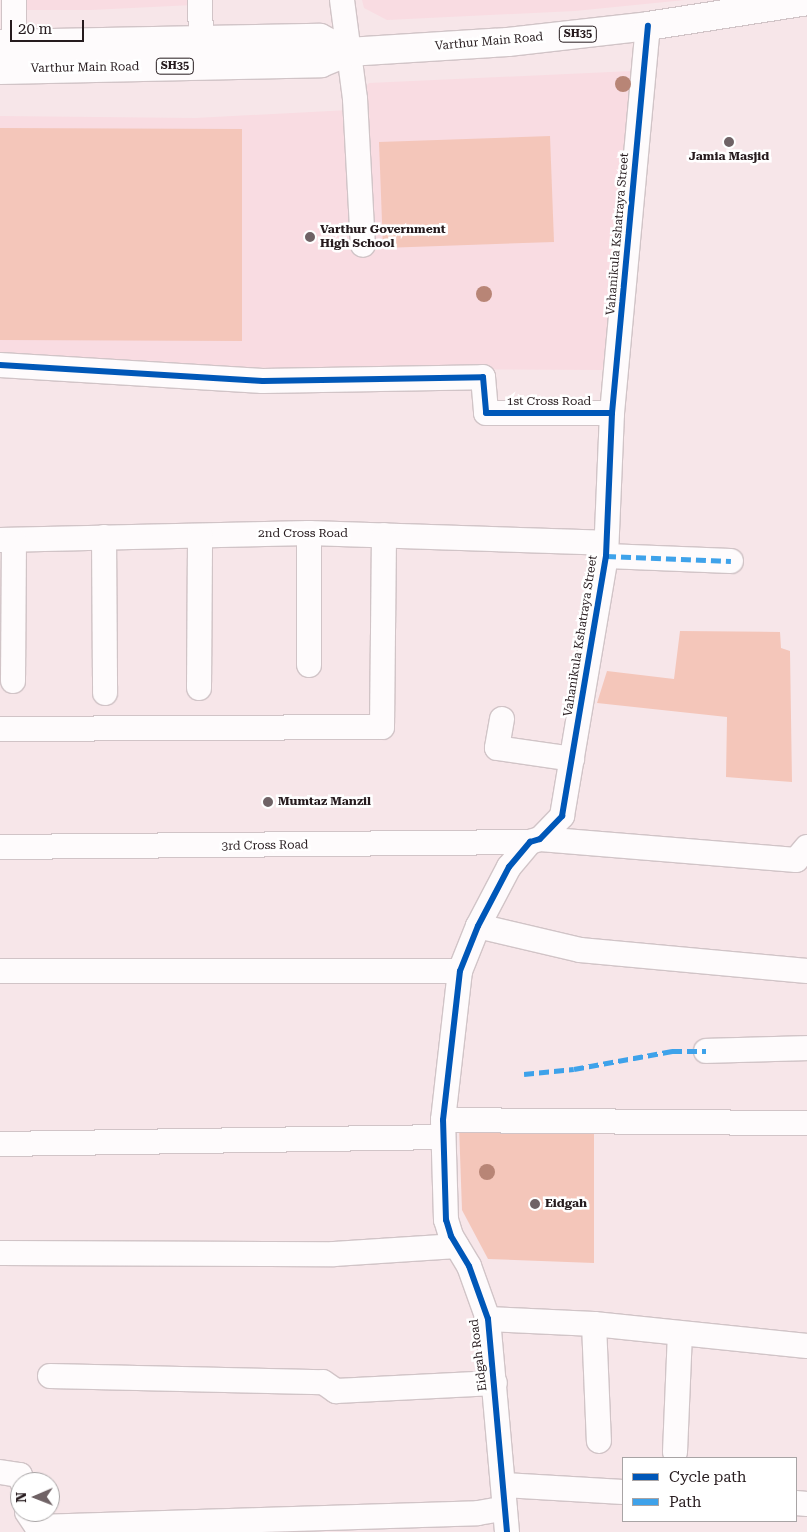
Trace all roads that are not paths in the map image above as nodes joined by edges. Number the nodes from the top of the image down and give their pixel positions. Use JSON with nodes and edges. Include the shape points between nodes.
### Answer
{"nodes":[{"id":1,"x":14,"y":0,"type":"edge"},
{"id":2,"x":200,"y":0,"type":"edge"},
{"id":3,"x":342,"y":0,"type":"edge"},
{"id":4,"x":807,"y":1,"type":"edge"},
{"id":5,"x":722,"y":8,"type":"edge"},
{"id":6,"x":648,"y":26,"type":"junction"},
{"id":7,"x":201,"y":40,"type":"junction"},
{"id":8,"x":7,"y":44,"type":"edge"},
{"id":9,"x":348,"y":52,"type":"junction"},
{"id":10,"x":0,"y":70,"type":"edge"},
{"id":11,"x":363,"y":245,"type":"dead end"},
{"id":12,"x":0,"y":365,"type":"edge"},
{"id":13,"x":612,"y":413,"type":"junction"},
{"id":14,"x":309,"y":533,"type":"junction"},
{"id":15,"x":384,"y":535,"type":"junction"},
{"id":16,"x":200,"y":536,"type":"junction"},
{"id":17,"x":104,"y":538,"type":"junction"},
{"id":18,"x":7,"y":540,"type":"edge"},
{"id":19,"x":606,"y":550,"type":"junction"},
{"id":20,"x":731,"y":562,"type":"dead end"},
{"id":21,"x":309,"y":665,"type":"dead end"},
{"id":22,"x":13,"y":681,"type":"dead end"},
{"id":23,"x":199,"y":688,"type":"dead end"},
{"id":24,"x":105,"y":693,"type":"dead end"},
{"id":25,"x":502,"y":719,"type":"dead end"},
{"id":26,"x":0,"y":729,"type":"edge"},
{"id":27,"x":572,"y":760,"type":"junction"},
{"id":28,"x":535,"y":840,"type":"junction"},
{"id":29,"x":0,"y":847,"type":"edge"},
{"id":30,"x":807,"y":847,"type":"edge"},
{"id":31,"x":478,"y":926,"type":"junction"},
{"id":32,"x":0,"y":971,"type":"edge"},
{"id":33,"x":460,"y":971,"type":"junction"},
{"id":34,"x":807,"y":971,"type":"edge"},
{"id":35,"x":452,"y":1034,"type":"joint"},
{"id":36,"x":807,"y":1048,"type":"edge"},
{"id":37,"x":706,"y":1051,"type":"dead end"},
{"id":38,"x":807,"y":1123,"type":"edge"},
{"id":39,"x":443,"y":1129,"type":"junction"},
{"id":40,"x":0,"y":1144,"type":"edge"},
{"id":41,"x":457,"y":1246,"type":"junction"},
{"id":42,"x":0,"y":1253,"type":"edge"},
{"id":43,"x":488,"y":1319,"type":"junction"},
{"id":44,"x":594,"y":1324,"type":"junction"},
{"id":45,"x":680,"y":1335,"type":"junction"},
{"id":46,"x":807,"y":1346,"type":"edge"},
{"id":47,"x":50,"y":1376,"type":"dead end"},
{"id":48,"x":494,"y":1383,"type":"junction"},
{"id":49,"x":599,"y":1441,"type":"dead end"},
{"id":50,"x":675,"y":1452,"type":"dead end"},
{"id":51,"x":622,"y":1492,"type":"edge"},
{"id":52,"x":505,"y":1497,"type":"junction"},
{"id":53,"x":34,"y":1522,"type":"edge"},
{"id":54,"x":507,"y":1532,"type":"edge"}],
"edges":[{"from":1,"to":8,"type":"street"},
{"from":2,"to":7,"type":"street"},
{"from":3,"to":9,"type":"street"},
{"from":4,"to":5,"type":"main road","name":"Varthur Main Road","number":"SH35"},
{"from":5,"to":6,"type":"main road","name":"Varthur Main Road","number":"SH35"},
{"from":6,"to":9,"type":"main road","name":"Varthur Main Road","number":"SH35","via":[[508,42]]},
{"from":6,"to":13,"type":"street","name":"Vahanikula Kshatraya Street"},
{"from":7,"to":8,"type":"main road","name":"Varthur Main Road","number":"SH35"},
{"from":7,"to":9,"type":"main road","name":"Varthur Main Road","number":"SH35","via":[[320,38]]},
{"from":9,"to":10,"type":"main road","name":"Varthur Main Road","number":"SH35","via":[[321,64]]},
{"from":9,"to":11,"type":"street","via":[[355,99]]},
{"from":12,"to":13,"type":"street","name":"1st Cross Road","via":[[263,381],[483,377],[486,413]]},
{"from":13,"to":19,"type":"street","name":"Vahanikula Kshatraya Street"},
{"from":14,"to":15,"type":"street","name":"2nd Cross Road"},
{"from":14,"to":16,"type":"street","name":"2nd Cross Road"},
{"from":14,"to":21,"type":"street"},
{"from":15,"to":19,"type":"street","name":"2nd Cross Road"},
{"from":15,"to":26,"type":"street","via":[[382,727]]},
{"from":16,"to":17,"type":"street","name":"2nd Cross Road"},
{"from":16,"to":23,"type":"street"},
{"from":17,"to":18,"type":"street","name":"2nd Cross Road"},
{"from":17,"to":24,"type":"street"},
{"from":18,"to":22,"type":"street"},
{"from":19,"to":20,"type":"street","name":"2nd Cross Road"},
{"from":19,"to":27,"type":"street","name":"Vahanikula Kshatraya Street"},
{"from":25,"to":27,"type":"street","via":[[497,748]]},
{"from":27,"to":28,"type":"street","name":"Vahanikula Kshatraya Street","via":[[562,816]]},
{"from":28,"to":29,"type":"street","name":"3rd Cross Road"},
{"from":28,"to":30,"type":"street","name":"3rd Cross Road","via":[[796,860]]},
{"from":28,"to":31,"type":"street","name":"Vahanikula Kshatraya Street","via":[[508,866]]},
{"from":31,"to":33,"type":"street","name":"Vahanikula Kshatraya Street"},
{"from":31,"to":34,"type":"street","via":[[580,950]]},
{"from":32,"to":33,"type":"street"},
{"from":33,"to":35,"type":"street","name":"Vahanikula Kshatraya Street"},
{"from":35,"to":39,"type":"street","name":"Eidgah Road"},
{"from":36,"to":37,"type":"street"},
{"from":38,"to":39,"type":"street"},
{"from":39,"to":40,"type":"street"},
{"from":39,"to":41,"type":"street","name":"Eidgah Road","via":[[446,1220]]},
{"from":41,"to":42,"type":"street","via":[[334,1254]]},
{"from":41,"to":43,"type":"street","name":"Eidgah Road","via":[[469,1266]]},
{"from":43,"to":44,"type":"street"},
{"from":43,"to":48,"type":"street","name":"Eidgah Road"},
{"from":44,"to":45,"type":"street"},
{"from":44,"to":49,"type":"street"},
{"from":45,"to":46,"type":"street"},
{"from":45,"to":50,"type":"street"},
{"from":47,"to":48,"type":"street","via":[[323,1382],[336,1390]]},
{"from":48,"to":52,"type":"street","name":"Eidgah Road"},
{"from":51,"to":52,"type":"street"},
{"from":52,"to":53,"type":"street","via":[[478,1514],[37,1527]]},
{"from":52,"to":54,"type":"street","name":"Eidgah Road"}]}
